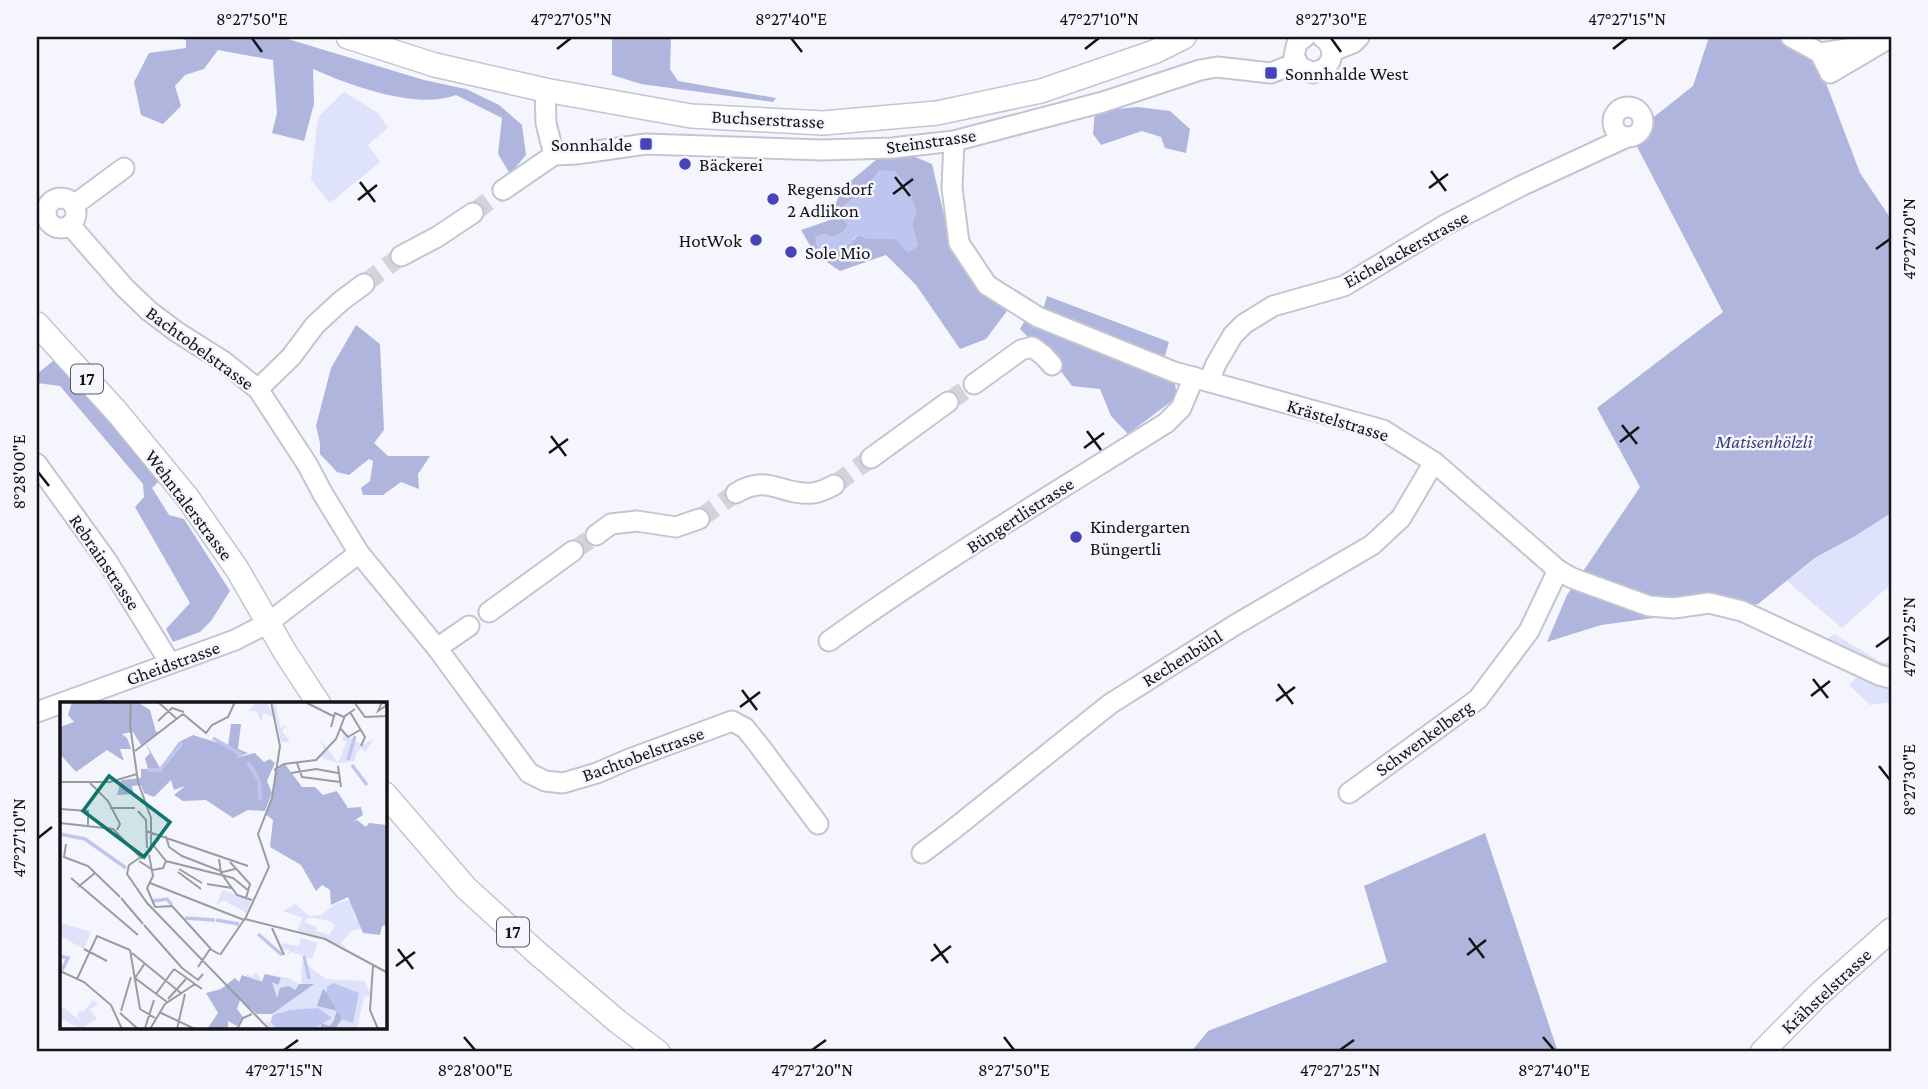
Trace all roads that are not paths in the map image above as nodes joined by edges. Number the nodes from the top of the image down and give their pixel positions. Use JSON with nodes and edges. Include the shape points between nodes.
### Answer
{"nodes":[{"id":1,"x":348,"y":37,"type":"edge"},
{"id":2,"x":1184,"y":37,"type":"edge"},
{"id":3,"x":1359,"y":37,"type":"edge"},
{"id":4,"x":1791,"y":37,"type":"edge"},
{"id":5,"x":1313,"y":40,"type":"edge"},
{"id":6,"x":1883,"y":41,"type":"edge"},
{"id":7,"x":1296,"y":63,"type":"junction"},
{"id":8,"x":545,"y":90,"type":"junction"},
{"id":9,"x":1627,"y":137,"type":"dead end"},
{"id":10,"x":954,"y":141,"type":"junction"},
{"id":11,"x":554,"y":155,"type":"junction"},
{"id":12,"x":124,"y":168,"type":"dead end"},
{"id":13,"x":503,"y":190,"type":"tunnel mouth"},
{"id":14,"x":74,"y":205,"type":"junction"},
{"id":15,"x":473,"y":213,"type":"tunnel mouth"},
{"id":16,"x":70,"y":225,"type":"junction"},
{"id":17,"x":401,"y":256,"type":"tunnel mouth"},
{"id":18,"x":364,"y":284,"type":"tunnel mouth"},
{"id":19,"x":37,"y":324,"type":"edge"},
{"id":20,"x":1052,"y":365,"type":"dead end"},
{"id":21,"x":1202,"y":379,"type":"junction"},
{"id":22,"x":974,"y":384,"type":"tunnel mouth"},
{"id":23,"x":258,"y":389,"type":"junction"},
{"id":24,"x":948,"y":402,"type":"tunnel mouth"},
{"id":25,"x":872,"y":458,"type":"tunnel mouth"},
{"id":26,"x":1434,"y":462,"type":"junction"},
{"id":27,"x":37,"y":464,"type":"edge"},
{"id":28,"x":834,"y":485,"type":"tunnel mouth"},
{"id":29,"x":736,"y":494,"type":"tunnel mouth"},
{"id":30,"x":699,"y":519,"type":"tunnel mouth"},
{"id":31,"x":596,"y":535,"type":"tunnel mouth"},
{"id":32,"x":573,"y":551,"type":"tunnel mouth"},
{"id":33,"x":359,"y":553,"type":"junction"},
{"id":34,"x":1558,"y":570,"type":"junction"},
{"id":35,"x":489,"y":612,"type":"dead end"},
{"id":36,"x":268,"y":623,"type":"junction"},
{"id":37,"x":469,"y":626,"type":"dead end"},
{"id":38,"x":830,"y":641,"type":"dead end"},
{"id":39,"x":437,"y":648,"type":"junction"},
{"id":40,"x":170,"y":663,"type":"junction"},
{"id":41,"x":1885,"y":676,"type":"edge"},
{"id":42,"x":64,"y":702,"type":"edge"},
{"id":43,"x":318,"y":702,"type":"edge"},
{"id":44,"x":60,"y":704,"type":"edge"},
{"id":45,"x":37,"y":712,"type":"edge"},
{"id":46,"x":1349,"y":793,"type":"dead end"},
{"id":47,"x":387,"y":796,"type":"edge"},
{"id":48,"x":818,"y":824,"type":"dead end"},
{"id":49,"x":922,"y":853,"type":"dead end"},
{"id":50,"x":1891,"y":930,"type":"edge"},
{"id":51,"x":658,"y":1052,"type":"edge"},
{"id":52,"x":1762,"y":1052,"type":"edge"}],
"edges":[{"from":1,"to":8,"type":"main road","name":"Buchserstrasse","via":[[435,65]]},
{"from":2,"to":8,"type":"main road","name":"Buchserstrasse","via":[[1041,92],[937,113],[824,123],[691,116]]},
{"from":3,"to":5,"type":"street","name":"Steinstrasse","via":[[1353,43]]},
{"from":4,"to":6,"type":"street","via":[[1820,53],[1830,73]]},
{"from":5,"to":7,"type":"street","via":[[1294,49]]},
{"from":5,"to":7,"type":"street","name":"Steinstrasse","via":[[1329,64],[1319,72],[1306,71]]},
{"from":7,"to":10,"type":"street","name":"Steinstrasse","via":[[1271,73],[1217,67],[1200,70],[1103,102]]},
{"from":8,"to":11,"type":"street","via":[[546,123]]},
{"from":9,"to":21,"type":"street","name":"Eichelackerstrasse","via":[[1445,225],[1344,286],[1273,306],[1233,335]]},
{"from":10,"to":11,"type":"street","name":"Steinstrasse","via":[[822,150],[646,144]]},
{"from":10,"to":21,"type":"street","name":"Krästelstrasse","via":[[952,188],[959,243],[987,285],[1038,317]]},
{"from":11,"to":13,"type":"street"},
{"from":12,"to":14,"type":"street"},
{"from":14,"to":16,"type":"street","via":[[75,218]]},
{"from":14,"to":16,"type":"street","name":"Bachtobelstrasse","via":[[61,198],[47,210],[51,224],[60,228]]},
{"from":15,"to":17,"type":"street"},
{"from":16,"to":23,"type":"street","name":"Bachtobelstrasse","via":[[149,311]]},
{"from":18,"to":23,"type":"street","via":[[315,325]]},
{"from":19,"to":36,"type":"main road","name":"Wehntalerstrasse","number":"17","via":[[187,497]]},
{"from":20,"to":22,"type":"street","via":[[1032,347]]},
{"from":21,"to":26,"type":"street","name":"Krästelstrasse","via":[[1383,430]]},
{"from":21,"to":38,"type":"street","name":"Büngertlistrasse","via":[[1166,423]]},
{"from":23,"to":33,"type":"street","name":"Bachtobelstrasse"},
{"from":24,"to":25,"type":"street"},
{"from":26,"to":34,"type":"street","name":"Krästelstrasse"},
{"from":26,"to":49,"type":"street","name":"Rechenbühl","via":[[1401,518],[1372,545],[1110,704]]},
{"from":27,"to":40,"type":"street","name":"Rebrainstrasse","via":[[107,561]]},
{"from":28,"to":29,"type":"street","via":[[813,493],[769,484],[748,486]]},
{"from":30,"to":31,"type":"street","via":[[676,527],[637,521],[611,524]]},
{"from":32,"to":35,"type":"street"},
{"from":33,"to":36,"type":"street"},
{"from":33,"to":39,"type":"street","name":"Bachtobelstrasse"},
{"from":34,"to":41,"type":"street","name":"Krästelstrasse","via":[[1649,606],[1709,603],[1742,611]]},
{"from":34,"to":46,"type":"street","name":"Schwenkelberg","via":[[1530,631],[1478,699]]},
{"from":36,"to":40,"type":"street","name":"Gheidstrasse"},
{"from":36,"to":43,"type":"main road","name":"Wehntalerstrasse","number":"17"},
{"from":37,"to":39,"type":"street"},
{"from":39,"to":48,"type":"street","name":"Bachtobelstrasse","via":[[529,773],[545,781],[563,783],[597,773],[732,721],[745,728]]},
{"from":40,"to":42,"type":"street","name":"Gheidstrasse"},
{"from":44,"to":45,"type":"street","name":"Gheidstrasse"},
{"from":47,"to":51,"type":"main road","number":"17","via":[[466,888]]},
{"from":50,"to":52,"type":"main road","name":"Krähstelstrasse"}]}
